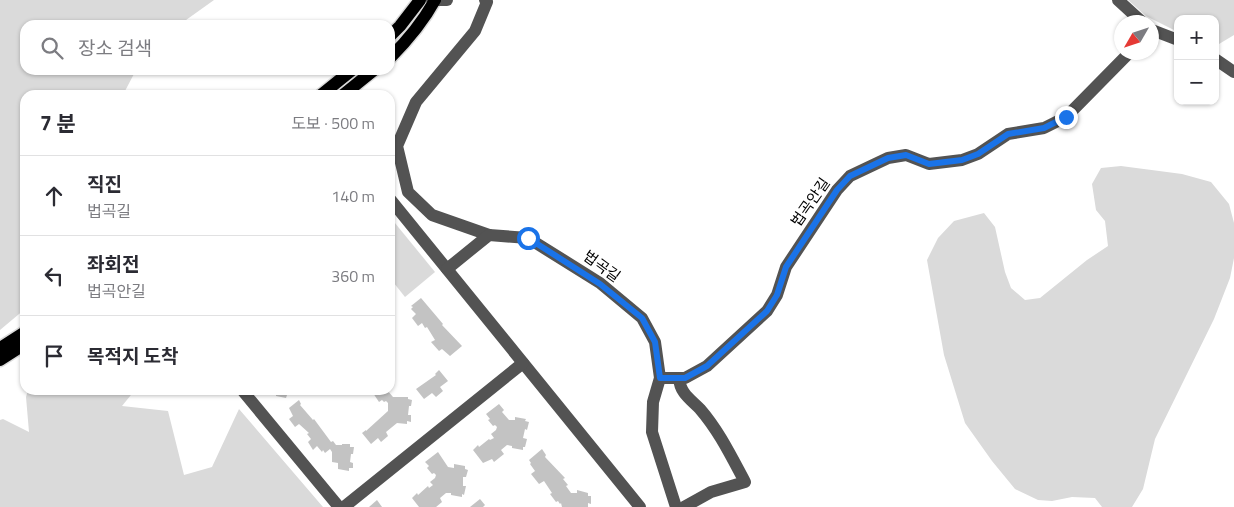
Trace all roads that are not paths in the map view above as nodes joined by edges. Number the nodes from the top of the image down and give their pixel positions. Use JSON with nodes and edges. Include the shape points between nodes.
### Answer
{"nodes":[{"id":1,"x":420,"y":0,"type":"edge"},
{"id":2,"x":437,"y":0,"type":"edge"},
{"id":3,"x":486,"y":0,"type":"edge"},
{"id":4,"x":1118,"y":0,"type":"edge"},
{"id":5,"x":1134,"y":15,"type":"edge"},
{"id":6,"x":395,"y":31,"type":"edge"},
{"id":7,"x":1159,"y":33,"type":"edge"},
{"id":8,"x":1174,"y":38,"type":"edge"},
{"id":9,"x":395,"y":53,"type":"edge"},
{"id":10,"x":1122,"y":60,"type":"edge"},
{"id":11,"x":1216,"y":60,"type":"edge"},
{"id":12,"x":1234,"y":72,"type":"edge"},
{"id":13,"x":346,"y":75,"type":"edge"},
{"id":14,"x":368,"y":75,"type":"edge"},
{"id":15,"x":327,"y":90,"type":"edge"},
{"id":16,"x":349,"y":90,"type":"edge"},
{"id":17,"x":395,"y":205,"type":"edge"},
{"id":18,"x":489,"y":235,"type":"junction"},
{"id":19,"x":448,"y":269,"type":"junction"},
{"id":20,"x":20,"y":335,"type":"edge"},
{"id":21,"x":20,"y":347,"type":"edge"},
{"id":22,"x":0,"y":348,"type":"edge"},
{"id":23,"x":0,"y":360,"type":"edge"},
{"id":24,"x":523,"y":363,"type":"junction"},
{"id":25,"x":660,"y":378,"type":"junction"},
{"id":26,"x":680,"y":378,"type":"junction"},
{"id":27,"x":246,"y":395,"type":"edge"},
{"id":28,"x":339,"y":507,"type":"edge"},
{"id":29,"x":344,"y":507,"type":"edge"},
{"id":30,"x":640,"y":507,"type":"edge"},
{"id":31,"x":676,"y":507,"type":"edge"},
{"id":32,"x":684,"y":507,"type":"edge"}],
"edges":[{"from":1,"to":6,"type":"main road"},
{"from":2,"to":9,"type":"main road","via":[[414,33]]},
{"from":3,"to":18,"type":"street","name":"법곡길","via":[[475,31],[416,102],[398,146],[408,192],[414,198],[432,215]]},
{"from":4,"to":5,"type":"street"},
{"from":7,"to":8,"type":"street"},
{"from":10,"to":26,"type":"street","name":"법곡안길","via":[[1066,117],[1044,128],[1008,134],[978,154],[962,160],[929,164],[906,155],[897,156],[850,176],[837,190],[786,267],[777,295],[767,311],[707,366]]},
{"from":11,"to":12,"type":"street"},
{"from":13,"to":15,"type":"main road"},
{"from":14,"to":16,"type":"main road"},
{"from":17,"to":19,"type":"street"},
{"from":18,"to":19,"type":"street"},
{"from":18,"to":25,"type":"street","name":"법곡길","via":[[528,238],[600,284],[642,318],[655,342]]},
{"from":19,"to":24,"type":"street"},
{"from":20,"to":22,"type":"main road"},
{"from":21,"to":23,"type":"main road"},
{"from":24,"to":29,"type":"street"},
{"from":24,"to":30,"type":"street"},
{"from":25,"to":26,"type":"street","name":"법곡안길"},
{"from":25,"to":31,"type":"street","name":"법곡길","via":[[652,402],[652,432]]},
{"from":26,"to":32,"type":"street","via":[[687,398],[717,429],[745,482],[711,492]]},
{"from":27,"to":28,"type":"street"}]}
